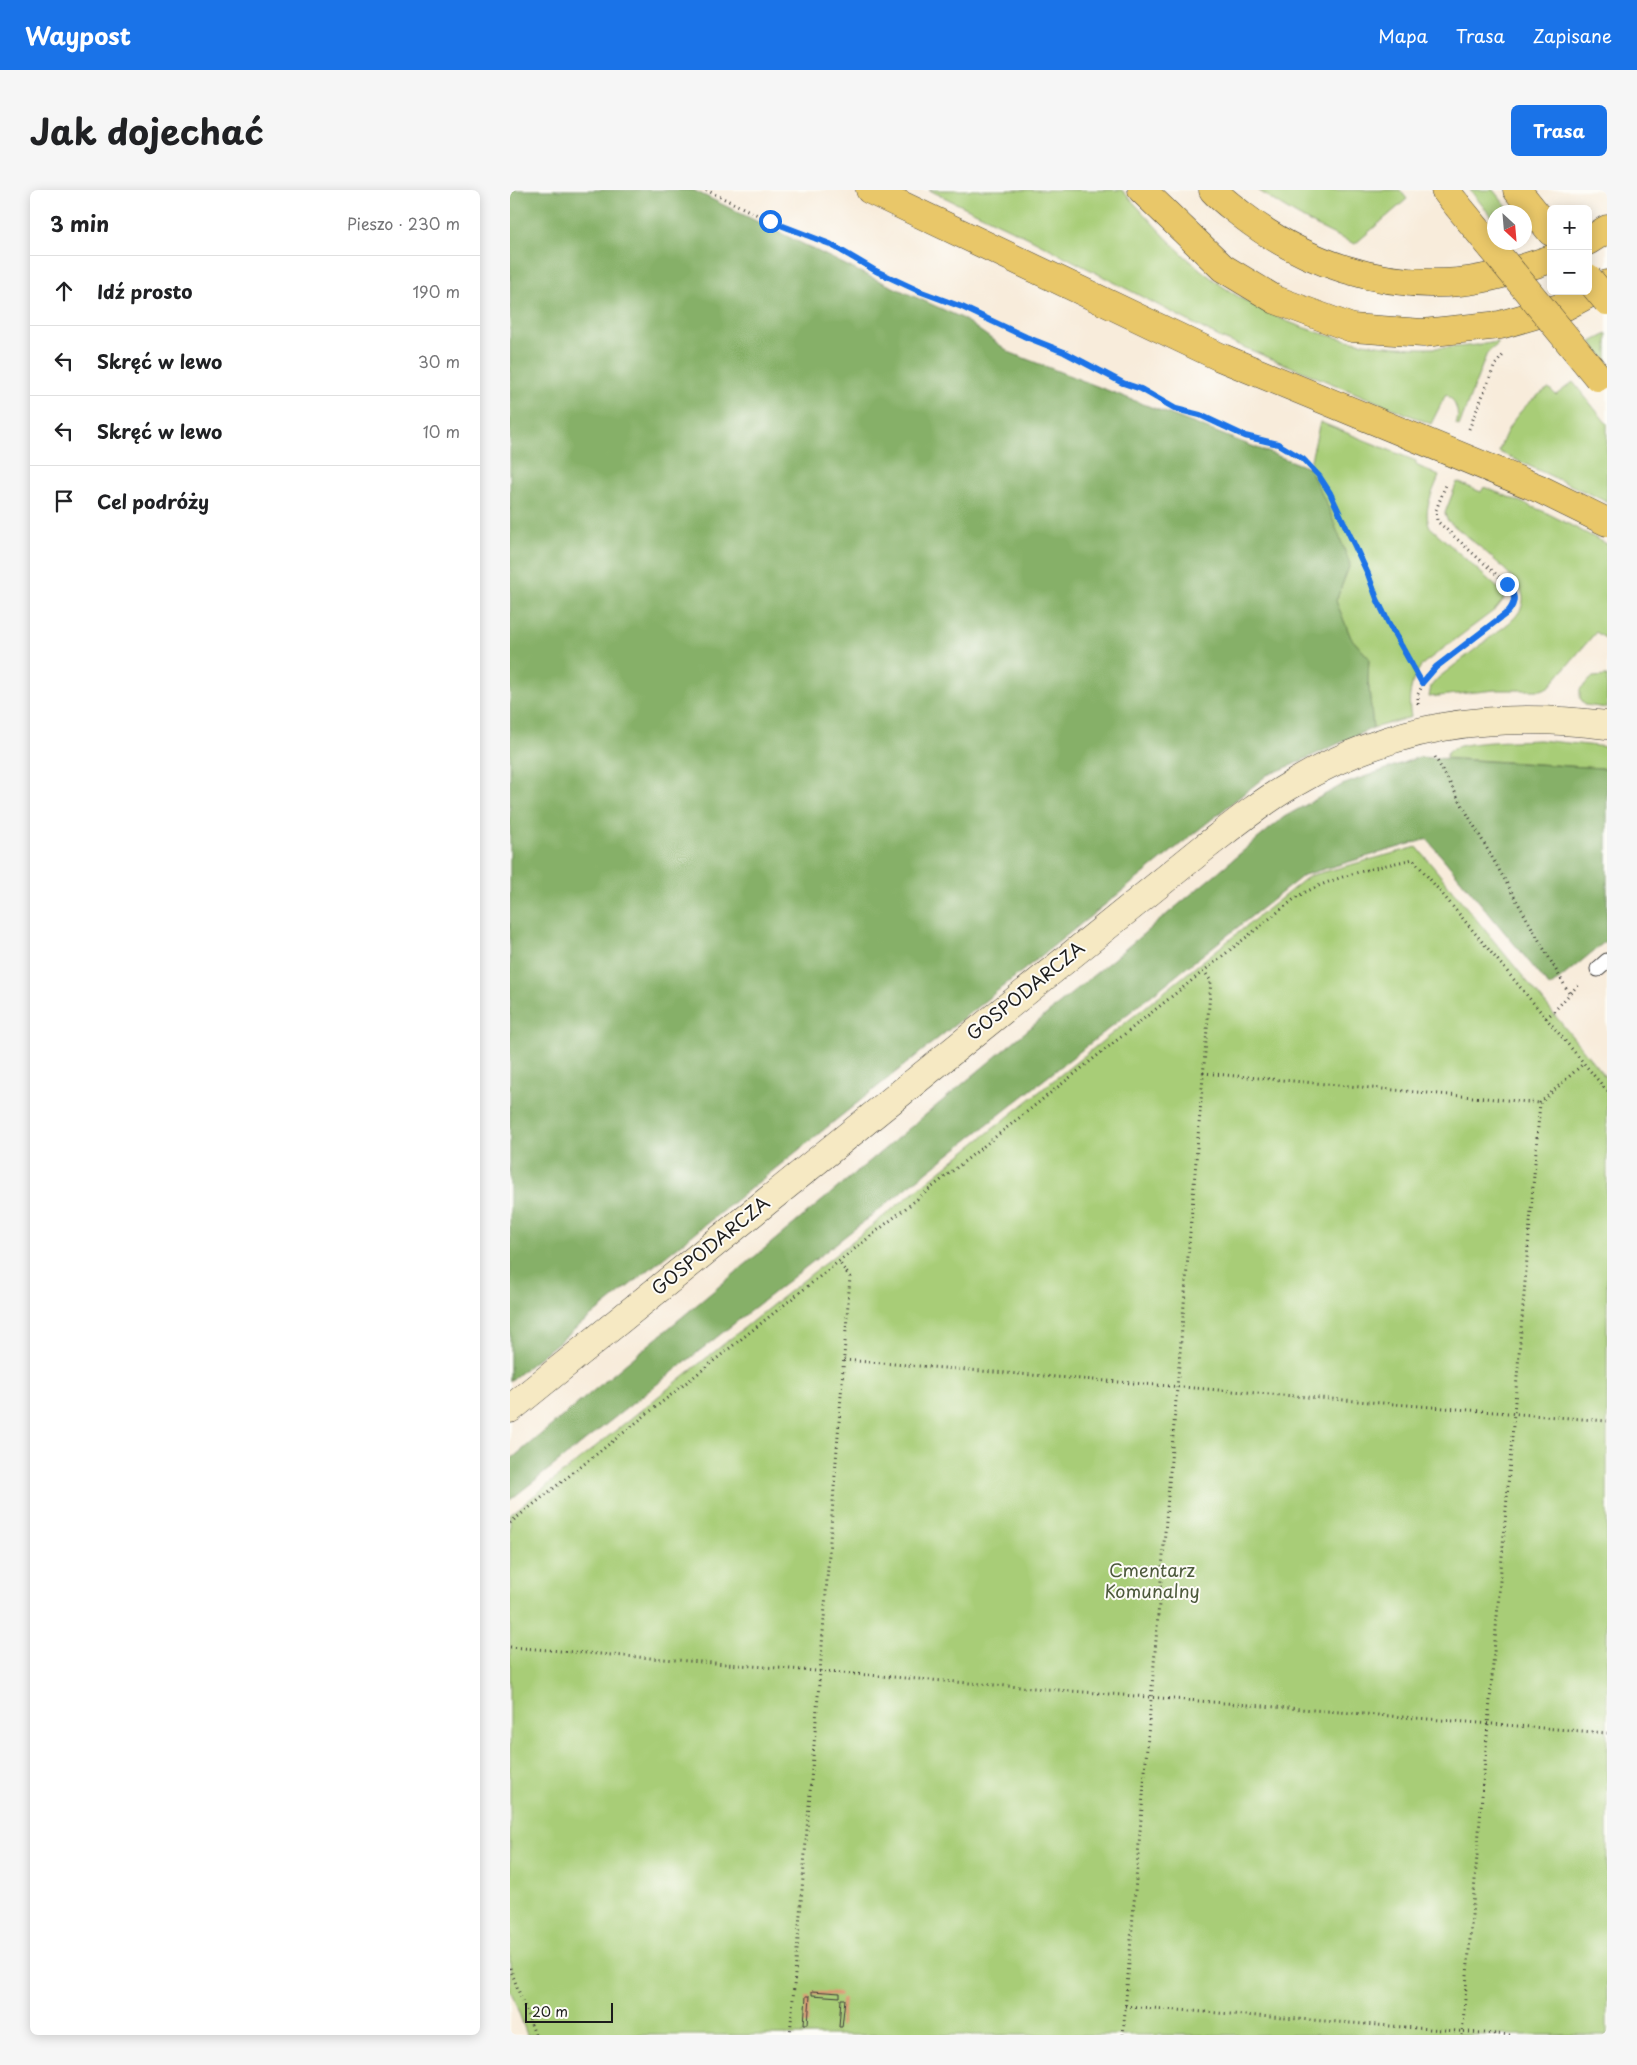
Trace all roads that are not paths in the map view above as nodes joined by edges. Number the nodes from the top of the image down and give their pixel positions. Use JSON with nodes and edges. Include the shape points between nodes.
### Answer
{"nodes":[{"id":1,"x":870,"y":190,"type":"edge"},
{"id":2,"x":1142,"y":190,"type":"edge"},
{"id":3,"x":1213,"y":190,"type":"edge"},
{"id":4,"x":1517,"y":190,"type":"edge"},
{"id":5,"x":1451,"y":198,"type":"edge"},
{"id":6,"x":1544,"y":223,"type":"edge"},
{"id":7,"x":1607,"y":229,"type":"edge"},
{"id":8,"x":1592,"y":238,"type":"edge"},
{"id":9,"x":1547,"y":260,"type":"edge"},
{"id":10,"x":1592,"y":283,"type":"edge"},
{"id":11,"x":1607,"y":284,"type":"edge"},
{"id":12,"x":1607,"y":301,"type":"edge"},
{"id":13,"x":1602,"y":383,"type":"edge"},
{"id":14,"x":1607,"y":522,"type":"edge"},
{"id":15,"x":1607,"y":725,"type":"edge"},
{"id":16,"x":510,"y":1409,"type":"edge"}],
"edges":[{"from":1,"to":14,"type":"main road","via":[[1220,357],[1540,489]]},
{"from":2,"to":11,"type":"main road","via":[[1223,268],[1276,300],[1352,328],[1423,333],[1500,325],[1566,306]]},
{"from":3,"to":9,"type":"main road","via":[[1258,227],[1292,248],[1343,269],[1382,278],[1460,282]]},
{"from":4,"to":6,"type":"main road"},
{"from":5,"to":13,"type":"main road","bridge":true},
{"from":7,"to":8,"type":"main road"},
{"from":10,"to":12,"type":"main road","bridge":true},
{"from":15,"to":16,"type":"street","name":"GOSPODARCZA","via":[[1508,719],[1423,730],[1366,748],[1290,786],[1197,853]]}]}
